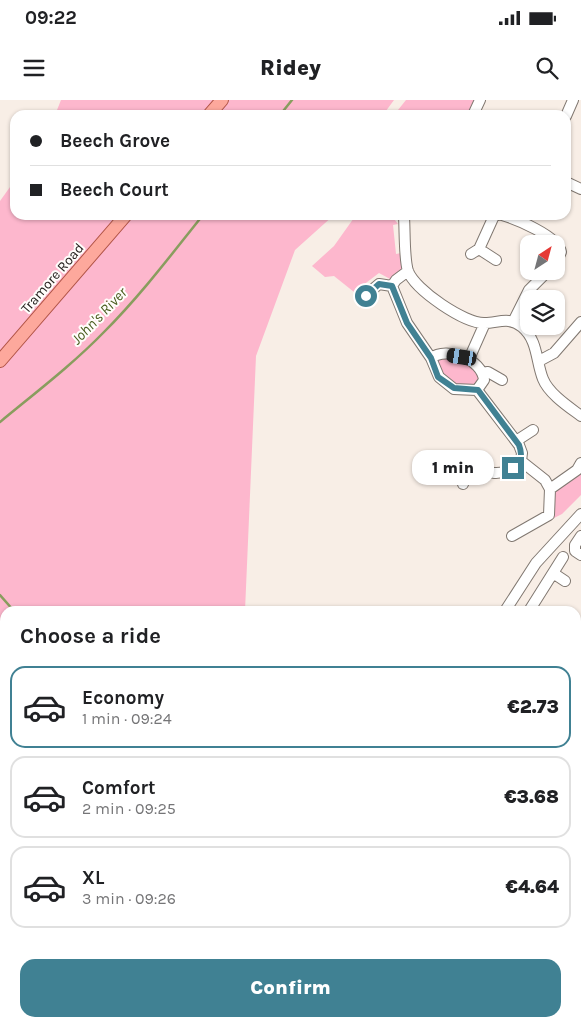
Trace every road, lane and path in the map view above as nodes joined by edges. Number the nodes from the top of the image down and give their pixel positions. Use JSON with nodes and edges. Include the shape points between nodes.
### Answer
{"nodes":[{"id":1,"x":222,"y":100,"type":"edge"},
{"id":2,"x":213,"y":110,"type":"edge"},
{"id":3,"x":122,"y":220,"type":"edge"},
{"id":4,"x":404,"y":220,"type":"edge"},
{"id":5,"x":492,"y":220,"type":"edge"},
{"id":6,"x":518,"y":220,"type":"edge"},
{"id":7,"x":543,"y":235,"type":"edge"},
{"id":8,"x":496,"y":260,"type":"dead end"},
{"id":9,"x":408,"y":271,"type":"junction"},
{"id":10,"x":539,"y":280,"type":"edge"},
{"id":11,"x":392,"y":286,"type":"junction"},
{"id":12,"x":363,"y":302,"type":"dead end"},
{"id":13,"x":513,"y":322,"type":"junction"},
{"id":14,"x":581,"y":322,"type":"edge"},
{"id":15,"x":485,"y":324,"type":"junction"},
{"id":16,"x":431,"y":358,"type":"junction"},
{"id":17,"x":469,"y":359,"type":"junction"},
{"id":18,"x":0,"y":361,"type":"edge"},
{"id":19,"x":539,"y":361,"type":"junction"},
{"id":20,"x":483,"y":373,"type":"junction"},
{"id":21,"x":502,"y":380,"type":"dead end"},
{"id":22,"x":478,"y":390,"type":"junction"},
{"id":23,"x":581,"y":416,"type":"edge"},
{"id":24,"x":533,"y":430,"type":"dead end"},
{"id":25,"x":516,"y":441,"type":"junction"},
{"id":26,"x":455,"y":458,"type":"dead end"},
{"id":27,"x":521,"y":461,"type":"junction"},
{"id":28,"x":581,"y":463,"type":"edge"},
{"id":29,"x":472,"y":465,"type":"junction"},
{"id":30,"x":463,"y":484,"type":"dead end"},
{"id":31,"x":550,"y":489,"type":"junction"},
{"id":32,"x":581,"y":514,"type":"edge"},
{"id":33,"x":512,"y":536,"type":"dead end"},
{"id":34,"x":581,"y":536,"type":"edge"},
{"id":35,"x":581,"y":555,"type":"edge"},
{"id":36,"x":563,"y":557,"type":"dead end"},
{"id":37,"x":553,"y":573,"type":"junction"},
{"id":38,"x":565,"y":581,"type":"dead end"},
{"id":39,"x":508,"y":606,"type":"edge"},
{"id":40,"x":532,"y":606,"type":"edge"}],
"edges":[{"from":1,"to":2,"type":"main road"},
{"from":3,"to":18,"type":"main road","name":"Tramore Road"},
{"from":4,"to":9,"type":"street"},
{"from":5,"to":8,"type":"street","via":[[475,252]]},
{"from":6,"to":7,"type":"street"},
{"from":9,"to":11,"type":"street"},
{"from":9,"to":15,"type":"street","via":[[419,286],[437,300],[467,319]]},
{"from":10,"to":13,"type":"street","via":[[529,290]]},
{"from":11,"to":12,"type":"street","via":[[379,284]]},
{"from":11,"to":16,"type":"street","via":[[407,323]]},
{"from":13,"to":15,"type":"street","via":[[496,320]]},
{"from":13,"to":19,"type":"street","via":[[528,334]]},
{"from":14,"to":19,"type":"street","via":[[554,353]]},
{"from":15,"to":17,"type":"street"},
{"from":16,"to":17,"type":"street","via":[[441,354]]},
{"from":16,"to":22,"type":"street","via":[[438,377],[454,388]]},
{"from":17,"to":20,"type":"street"},
{"from":19,"to":23,"type":"street","via":[[543,380]]},
{"from":20,"to":21,"type":"street","via":[[488,372]]},
{"from":20,"to":22,"type":"street","via":[[484,380]]},
{"from":22,"to":25,"type":"street"},
{"from":24,"to":25,"type":"street"},
{"from":25,"to":27,"type":"street","via":[[522,454]]},
{"from":26,"to":29,"type":"street"},
{"from":27,"to":29,"type":"street","via":[[506,473],[492,473]]},
{"from":27,"to":31,"type":"street","via":[[545,480]]},
{"from":28,"to":31,"type":"street","via":[[578,470]]},
{"from":29,"to":30,"type":"street"},
{"from":31,"to":33,"type":"street","via":[[548,515]]},
{"from":32,"to":39,"type":"street","via":[[536,563]]},
{"from":34,"to":35,"type":"street","via":[[574,551]]},
{"from":36,"to":37,"type":"street"},
{"from":37,"to":38,"type":"street"},
{"from":37,"to":40,"type":"street"}]}
